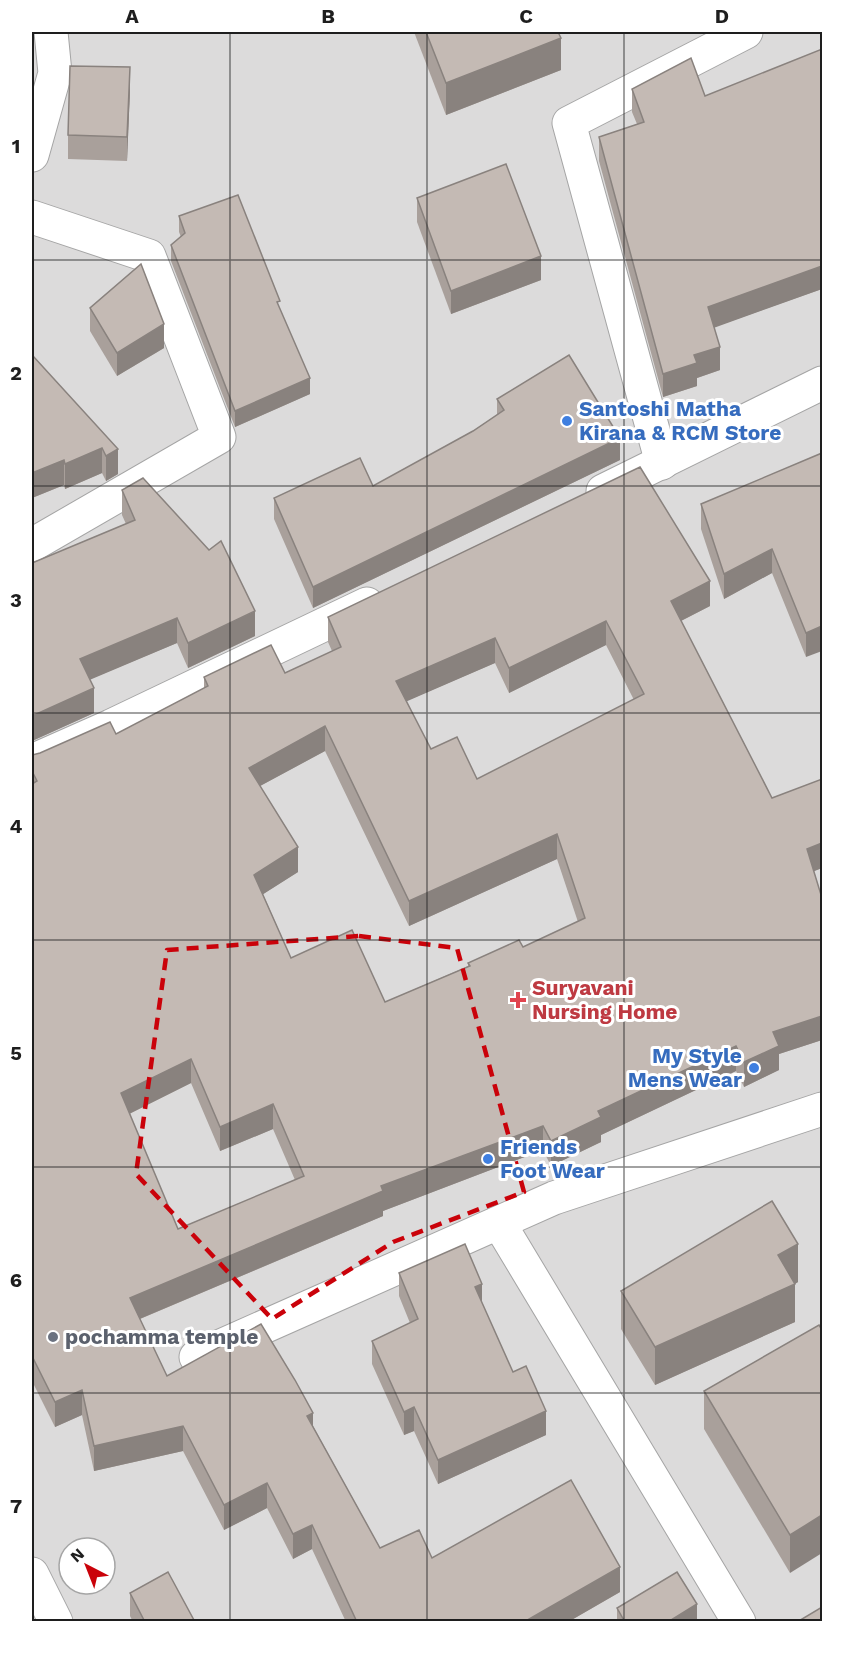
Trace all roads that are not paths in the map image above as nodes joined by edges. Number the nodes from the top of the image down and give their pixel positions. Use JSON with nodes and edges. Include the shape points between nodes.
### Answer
{"nodes":[{"id":1,"x":51,"y":32,"type":"edge"},
{"id":2,"x":746,"y":32,"type":"edge"},
{"id":3,"x":32,"y":155,"type":"edge"},
{"id":4,"x":32,"y":217,"type":"edge"},
{"id":5,"x":822,"y":383,"type":"edge"},
{"id":6,"x":662,"y":463,"type":"junction"},
{"id":7,"x":576,"y":504,"type":"edge"},
{"id":8,"x":32,"y":545,"type":"edge"},
{"id":9,"x":392,"y":592,"type":"edge"},
{"id":10,"x":32,"y":761,"type":"edge"},
{"id":11,"x":822,"y":1109,"type":"edge"},
{"id":12,"x":499,"y":1223,"type":"junction"},
{"id":13,"x":196,"y":1358,"type":"edge"},
{"id":14,"x":32,"y":1574,"type":"edge"},
{"id":15,"x":56,"y":1622,"type":"edge"},
{"id":16,"x":739,"y":1622,"type":"edge"}],
"edges":[{"from":1,"to":3,"type":"street","via":[[55,73]]},
{"from":2,"to":6,"type":"street","via":[[569,123]]},
{"from":4,"to":8,"type":"street","via":[[149,256],[219,437]]},
{"from":5,"to":6,"type":"street"},
{"from":6,"to":7,"type":"street"},
{"from":9,"to":10,"type":"street"},
{"from":11,"to":12,"type":"street","via":[[554,1198]]},
{"from":12,"to":13,"type":"street"},
{"from":12,"to":16,"type":"street"},
{"from":14,"to":15,"type":"street"}]}
